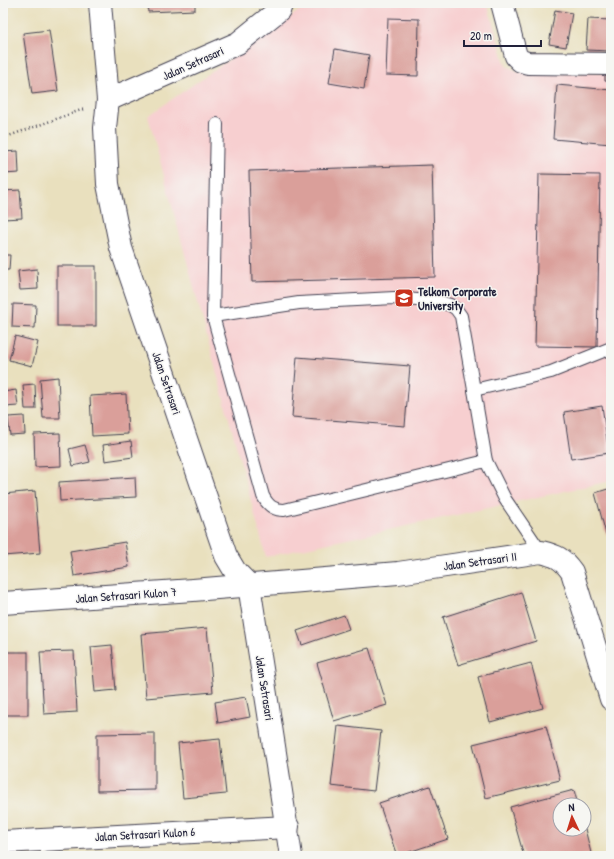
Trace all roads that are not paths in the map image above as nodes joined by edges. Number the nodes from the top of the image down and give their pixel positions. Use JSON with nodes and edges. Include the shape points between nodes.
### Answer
{"nodes":[{"id":1,"x":100,"y":3,"type":"edge"},
{"id":2,"x":282,"y":3,"type":"edge"},
{"id":3,"x":502,"y":3,"type":"edge"},
{"id":4,"x":611,"y":64,"type":"edge"},
{"id":5,"x":108,"y":100,"type":"junction"},
{"id":6,"x":217,"y":124,"type":"dead end"},
{"id":7,"x":213,"y":316,"type":"junction"},
{"id":8,"x":611,"y":348,"type":"edge"},
{"id":9,"x":474,"y":390,"type":"junction"},
{"id":10,"x":486,"y":461,"type":"junction"},
{"id":11,"x":541,"y":552,"type":"junction"},
{"id":12,"x":249,"y":586,"type":"junction"},
{"id":13,"x":3,"y":603,"type":"edge"},
{"id":14,"x":611,"y":699,"type":"edge"},
{"id":15,"x":288,"y":827,"type":"junction"},
{"id":16,"x":3,"y":842,"type":"edge"},
{"id":17,"x":292,"y":856,"type":"edge"}],
"edges":[{"from":1,"to":5,"type":"street"},
{"from":2,"to":5,"type":"street","name":"Jalan Setrasari","via":[[279,10],[238,43]]},
{"from":3,"to":4,"type":"street","via":[[516,56],[521,61]]},
{"from":5,"to":12,"type":"street","name":"Jalan Setrasari","via":[[105,128],[108,184],[120,248],[226,556]]},
{"from":6,"to":7,"type":"lane"},
{"from":7,"to":9,"type":"lane","via":[[299,303],[394,298],[440,302],[456,309],[461,316]]},
{"from":7,"to":10,"type":"lane","via":[[263,496],[266,502],[277,510]]},
{"from":8,"to":9,"type":"lane","via":[[552,372]]},
{"from":9,"to":10,"type":"lane"},
{"from":10,"to":11,"type":"lane","via":[[505,499]]},
{"from":11,"to":12,"type":"street","name":"Jalan Setrasari II","via":[[398,573]]},
{"from":11,"to":14,"type":"street","name":"Jalan Setrasari II","via":[[558,557],[572,572]]},
{"from":12,"to":13,"type":"street","name":"Jalan Setrasari Kulon 7"},
{"from":12,"to":15,"type":"street","name":"Jalan Setrasari"},
{"from":15,"to":16,"type":"street","name":"Jalan Setrasari Kulon 6"},
{"from":15,"to":17,"type":"street","name":"Jalan Setrasari"}]}
